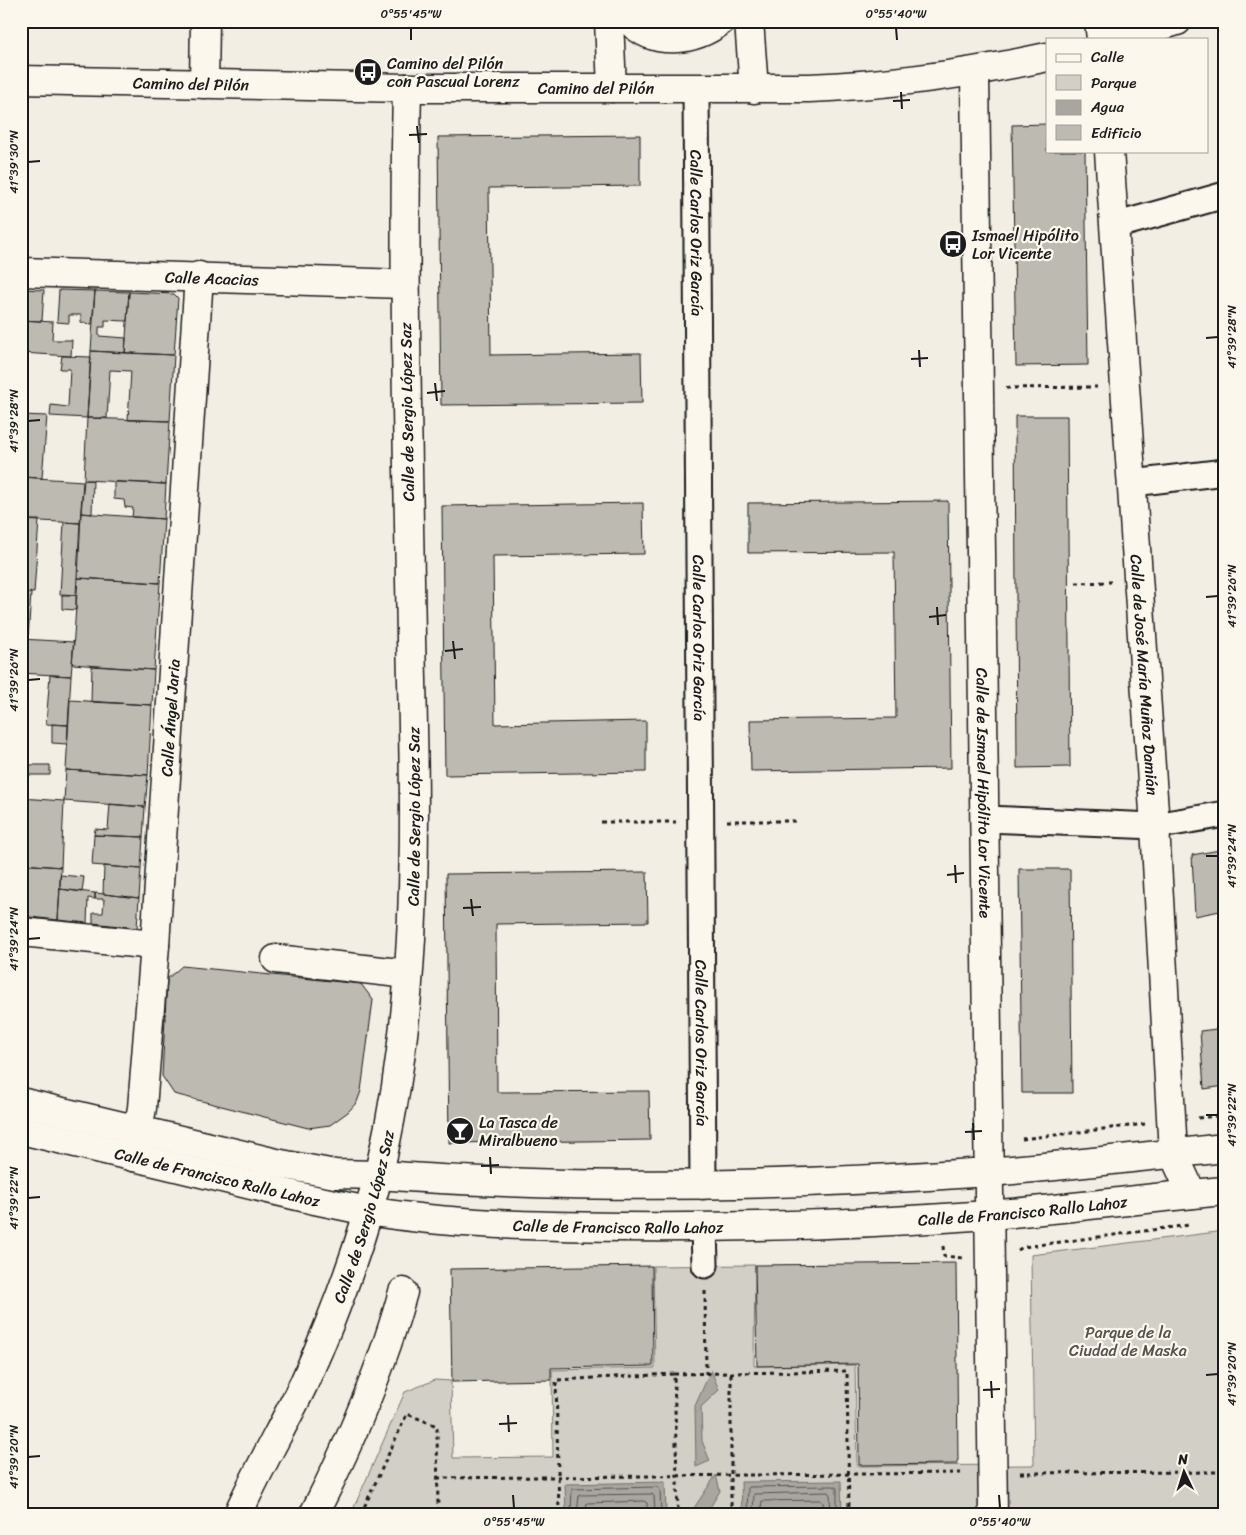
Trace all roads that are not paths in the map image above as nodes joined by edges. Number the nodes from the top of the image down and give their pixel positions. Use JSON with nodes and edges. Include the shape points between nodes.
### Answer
{"nodes":[{"id":1,"x":205,"y":21,"type":"edge"},
{"id":2,"x":609,"y":21,"type":"edge"},
{"id":3,"x":630,"y":21,"type":"edge"},
{"id":4,"x":721,"y":21,"type":"edge"},
{"id":5,"x":749,"y":21,"type":"edge"},
{"id":6,"x":1099,"y":21,"type":"edge"},
{"id":7,"x":1177,"y":21,"type":"edge"},
{"id":8,"x":1100,"y":38,"type":"edge"},
{"id":9,"x":1123,"y":38,"type":"edge"},
{"id":10,"x":1046,"y":57,"type":"edge"},
{"id":11,"x":975,"y":73,"type":"junction"},
{"id":12,"x":21,"y":80,"type":"edge"},
{"id":13,"x":204,"y":84,"type":"junction"},
{"id":14,"x":407,"y":88,"type":"junction"},
{"id":15,"x":612,"y":88,"type":"junction"},
{"id":16,"x":696,"y":89,"type":"junction"},
{"id":17,"x":754,"y":89,"type":"junction"},
{"id":18,"x":1108,"y":152,"type":"edge"},
{"id":19,"x":1225,"y":195,"type":"edge"},
{"id":20,"x":1114,"y":226,"type":"junction"},
{"id":21,"x":21,"y":272,"type":"edge"},
{"id":22,"x":199,"y":276,"type":"junction"},
{"id":23,"x":404,"y":284,"type":"junction"},
{"id":24,"x":1225,"y":472,"type":"edge"},
{"id":25,"x":1133,"y":483,"type":"junction"},
{"id":26,"x":1225,"y":814,"type":"edge"},
{"id":27,"x":985,"y":819,"type":"junction"},
{"id":28,"x":1155,"y":826,"type":"junction"},
{"id":29,"x":21,"y":932,"type":"edge"},
{"id":30,"x":155,"y":945,"type":"junction"},
{"id":31,"x":276,"y":959,"type":"dead end"},
{"id":32,"x":408,"y":974,"type":"junction"},
{"id":33,"x":21,"y":1102,"type":"edge"},
{"id":34,"x":21,"y":1130,"type":"edge"},
{"id":35,"x":138,"y":1131,"type":"junction"},
{"id":36,"x":1225,"y":1148,"type":"edge"},
{"id":37,"x":1173,"y":1153,"type":"junction"},
{"id":38,"x":133,"y":1158,"type":"junction"},
{"id":39,"x":989,"y":1172,"type":"junction"},
{"id":40,"x":378,"y":1175,"type":"junction"},
{"id":41,"x":703,"y":1186,"type":"junction"},
{"id":42,"x":1225,"y":1191,"type":"edge"},
{"id":43,"x":1192,"y":1194,"type":"junction"},
{"id":44,"x":368,"y":1210,"type":"junction"},
{"id":45,"x":990,"y":1215,"type":"junction"},
{"id":46,"x":704,"y":1227,"type":"junction"},
{"id":47,"x":705,"y":1265,"type":"road end"},
{"id":48,"x":403,"y":1292,"type":"dead end"},
{"id":49,"x":238,"y":1514,"type":"edge"},
{"id":50,"x":314,"y":1514,"type":"edge"},
{"id":51,"x":993,"y":1514,"type":"edge"}],
"edges":[{"from":1,"to":13,"type":"street"},
{"from":2,"to":15,"type":"street"},
{"from":3,"to":4,"type":"street","via":[[650,34],[671,39],[689,38]]},
{"from":5,"to":17,"type":"street"},
{"from":6,"to":8,"type":"street"},
{"from":7,"to":9,"type":"street"},
{"from":10,"to":11,"type":"street","name":"Camino del Pilón"},
{"from":11,"to":17,"type":"street","name":"Camino del Pilón","via":[[857,86]]},
{"from":11,"to":27,"type":"street","name":"Calle de Ismael Hipólito Lor Vicente"},
{"from":12,"to":13,"type":"street","name":"Camino del Pilón"},
{"from":13,"to":14,"type":"street","name":"Camino del Pilón"},
{"from":14,"to":15,"type":"street","name":"Camino del Pilón"},
{"from":14,"to":23,"type":"street","name":"Calle de Sergio López Saz"},
{"from":15,"to":16,"type":"street","name":"Camino del Pilón"},
{"from":16,"to":17,"type":"street","name":"Camino del Pilón"},
{"from":16,"to":41,"type":"street","name":"Calle Carlos Oriz García"},
{"from":18,"to":20,"type":"street","name":"Calle de José María Muñoz Damián"},
{"from":19,"to":20,"type":"street"},
{"from":20,"to":25,"type":"street","name":"Calle de José María Muñoz Damián"},
{"from":21,"to":22,"type":"street","name":"Calle Acacias"},
{"from":22,"to":23,"type":"street","name":"Calle Acacias"},
{"from":22,"to":30,"type":"street","name":"Calle Ángel Jaria"},
{"from":23,"to":32,"type":"street","name":"Calle de Sergio López Saz","via":[[415,822]]},
{"from":24,"to":25,"type":"street"},
{"from":25,"to":28,"type":"street","name":"Calle de José María Muñoz Damián"},
{"from":26,"to":28,"type":"street"},
{"from":27,"to":28,"type":"street"},
{"from":27,"to":39,"type":"street","name":"Calle de Ismael Hipólito Lor Vicente"},
{"from":28,"to":37,"type":"street","name":"Calle de José María Muñoz Damián"},
{"from":29,"to":30,"type":"street"},
{"from":30,"to":35,"type":"street","name":"Calle Ángel Jaria"},
{"from":31,"to":32,"type":"street"},
{"from":32,"to":40,"type":"street","name":"Calle de Sergio López Saz","via":[[398,1070]]},
{"from":33,"to":35,"type":"street","name":"Calle de Francisco Rallo Lahoz"},
{"from":34,"to":38,"type":"street","name":"Calle de Francisco Rallo Lahoz"},
{"from":35,"to":38,"type":"street","name":"Calle Ángel Jaria"},
{"from":35,"to":40,"type":"street","name":"Calle de Francisco Rallo Lahoz","via":[[322,1173]]},
{"from":36,"to":37,"type":"street","name":"Calle de Francisco Rallo Lahoz"},
{"from":37,"to":39,"type":"street","name":"Calle de Francisco Rallo Lahoz"},
{"from":37,"to":43,"type":"street","name":"Calle de José María Muñoz Damián"},
{"from":38,"to":44,"type":"street","name":"Calle de Francisco Rallo Lahoz"},
{"from":39,"to":41,"type":"street","name":"Calle de Francisco Rallo Lahoz"},
{"from":39,"to":45,"type":"street","name":"Calle de Ismael Hipólito Lor Vicente"},
{"from":40,"to":41,"type":"street","name":"Calle de Francisco Rallo Lahoz","via":[[515,1183]]},
{"from":40,"to":44,"type":"street","name":"Calle de Sergio López Saz"},
{"from":42,"to":43,"type":"street","name":"Calle de Francisco Rallo Lahoz"},
{"from":43,"to":45,"type":"street","name":"Calle de Francisco Rallo Lahoz"},
{"from":44,"to":46,"type":"street","name":"Calle de Francisco Rallo Lahoz","via":[[414,1218],[516,1225]]},
{"from":44,"to":49,"type":"street","name":"Calle de Sergio López Saz","via":[[315,1356]]},
{"from":45,"to":46,"type":"street","name":"Calle de Francisco Rallo Lahoz"},
{"from":45,"to":51,"type":"street","name":"Calle de Ismael Hipólito Lor Vicente"},
{"from":46,"to":47,"type":"street"},
{"from":48,"to":50,"type":"street","via":[[375,1377]]}]}
